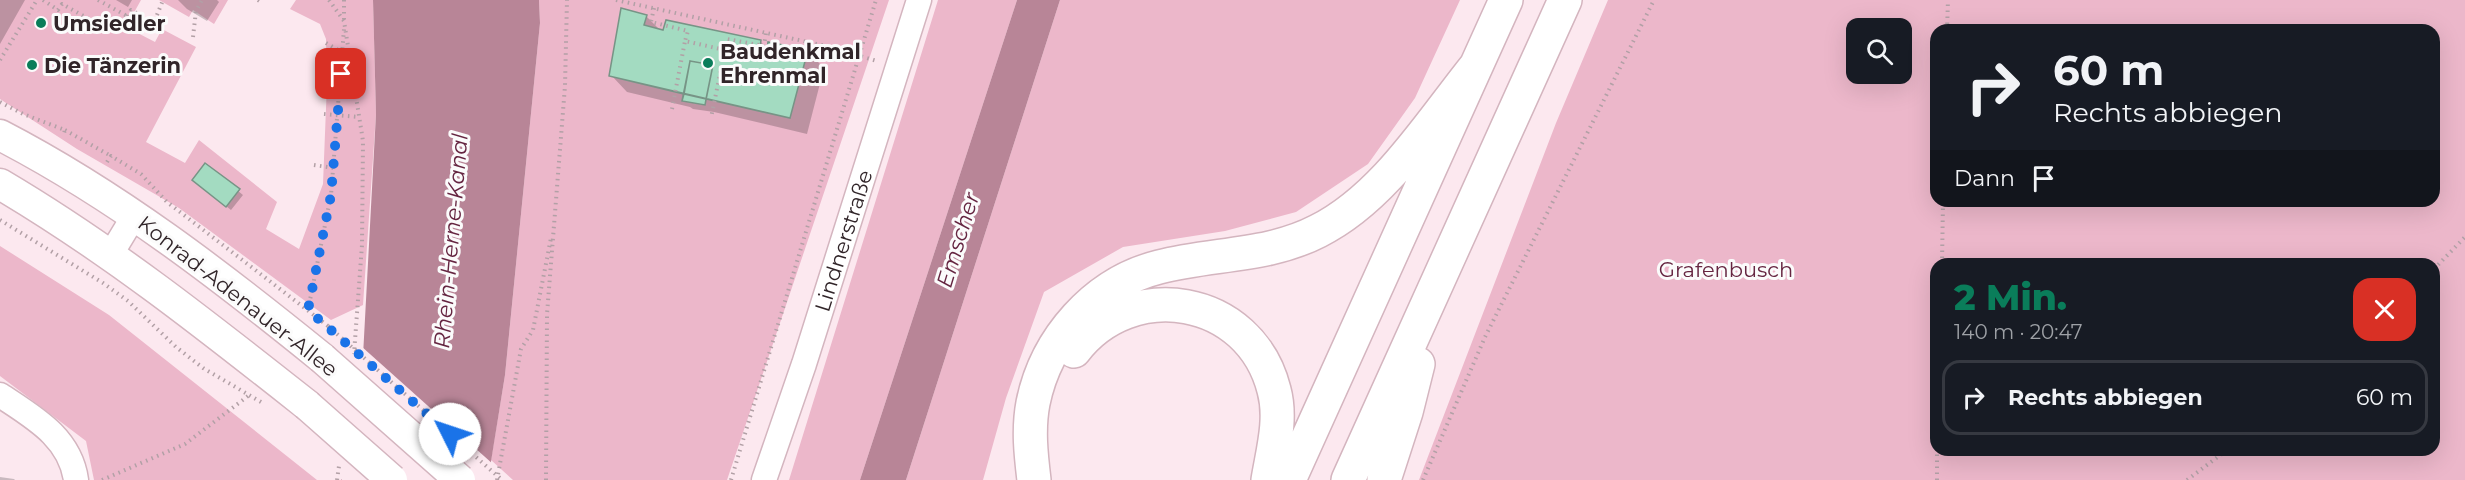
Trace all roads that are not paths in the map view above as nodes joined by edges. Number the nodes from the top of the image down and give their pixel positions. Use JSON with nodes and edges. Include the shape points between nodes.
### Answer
{"nodes":[{"id":1,"x":920,"y":0,"type":"edge"},
{"id":2,"x":1506,"y":0,"type":"edge"},
{"id":3,"x":1565,"y":0,"type":"edge"},
{"id":4,"x":1476,"y":66,"type":"junction"},
{"id":5,"x":0,"y":135,"type":"edge"},
{"id":6,"x":0,"y":184,"type":"edge"},
{"id":7,"x":134,"y":216,"type":"junction"},
{"id":8,"x":111,"y":254,"type":"junction"},
{"id":9,"x":1442,"y":276,"type":"junction"},
{"id":10,"x":0,"y":395,"type":"edge"},
{"id":11,"x":75,"y":480,"type":"edge"},
{"id":12,"x":392,"y":480,"type":"edge"},
{"id":13,"x":460,"y":480,"type":"edge"},
{"id":14,"x":764,"y":480,"type":"edge"},
{"id":15,"x":1035,"y":480,"type":"edge"},
{"id":16,"x":1053,"y":480,"type":"edge"},
{"id":17,"x":1268,"y":480,"type":"edge"},
{"id":18,"x":1288,"y":480,"type":"edge"},
{"id":19,"x":1348,"y":480,"type":"edge"},
{"id":20,"x":1384,"y":480,"type":"edge"}],
"edges":[{"from":1,"to":14,"type":"street","name":"Lindnerstraße"},
{"from":2,"to":4,"type":"highway"},
{"from":3,"to":9,"type":"highway"},
{"from":4,"to":15,"type":"highway","via":[[1383,182],[1341,218],[1317,232],[1265,250],[1157,267],[1134,275],[1093,301],[1061,337],[1039,381],[1031,428]]},
{"from":4,"to":18,"type":"highway"},
{"from":5,"to":7,"type":"main road","name":"Konrad-Adenauer-Allee"},
{"from":6,"to":8,"type":"main road","name":"Konrad-Adenauer-Allee"},
{"from":7,"to":8,"type":"street"},
{"from":7,"to":13,"type":"main road","name":"Konrad-Adenauer-Allee","bridge":true,"via":[[248,298]]},
{"from":8,"to":12,"type":"main road","name":"Konrad-Adenauer-Allee","bridge":true,"via":[[307,405]]},
{"from":9,"to":19,"type":"highway"},
{"from":9,"to":20,"type":"highway"},
{"from":10,"to":11,"type":"street","via":[[56,435],[69,456]]},
{"from":16,"to":17,"type":"highway","via":[[1051,414],[1056,388],[1070,356],[1080,342],[1107,320],[1157,304],[1192,307],[1216,317],[1238,331],[1261,358],[1277,408]]}]}
